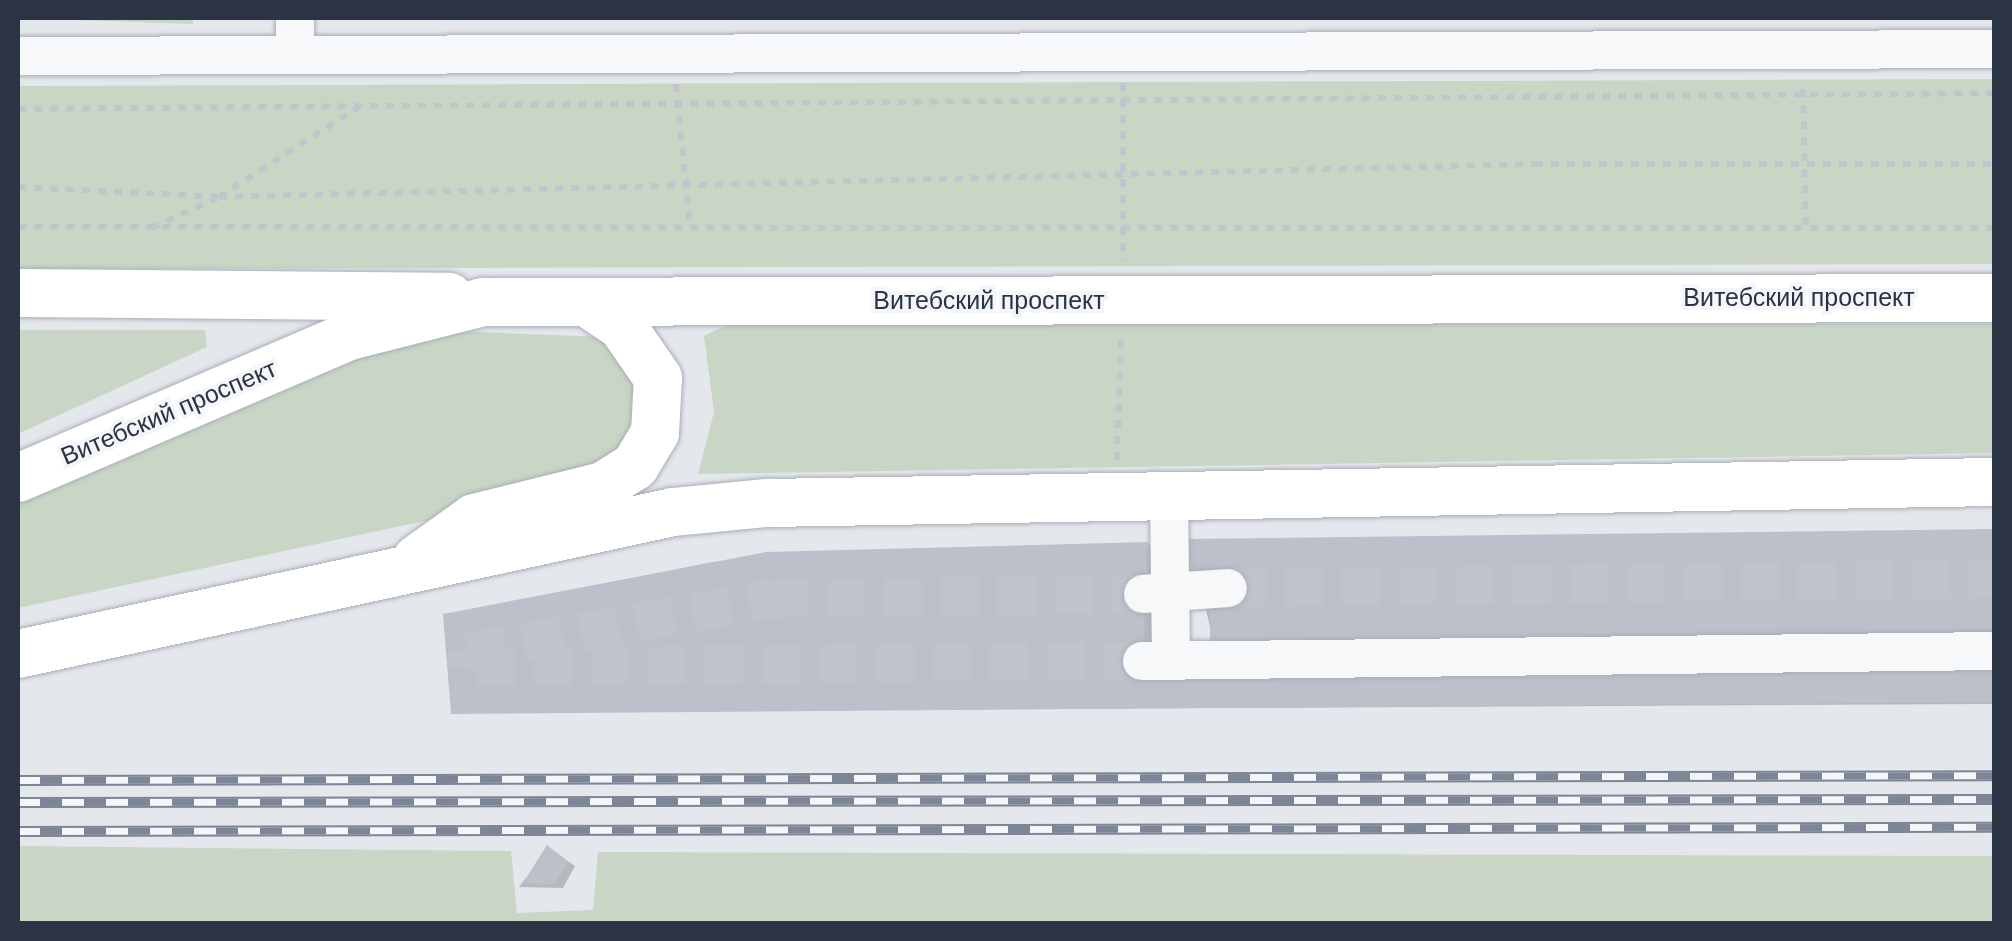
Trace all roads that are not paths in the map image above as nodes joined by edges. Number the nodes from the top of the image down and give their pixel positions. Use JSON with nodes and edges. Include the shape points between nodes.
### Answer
{"nodes":[{"id":1,"x":1801,"y":34,"type":"edge"},
{"id":2,"x":819,"y":35,"type":"edge"},
{"id":3,"x":1119,"y":35,"type":"edge"},
{"id":4,"x":294,"y":36,"type":"edge"},
{"id":5,"x":1994,"y":49,"type":"edge"},
{"id":6,"x":18,"y":56,"type":"edge"},
{"id":7,"x":18,"y":294,"type":"edge"},
{"id":8,"x":1994,"y":298,"type":"edge"},
{"id":9,"x":483,"y":302,"type":"junction"},
{"id":10,"x":586,"y":302,"type":"junction"},
{"id":11,"x":18,"y":478,"type":"edge"},
{"id":12,"x":1994,"y":482,"type":"edge"},
{"id":13,"x":1170,"y":494,"type":"junction"},
{"id":14,"x":402,"y":570,"type":"junction"},
{"id":15,"x":1228,"y":588,"type":"tunnel mouth"},
{"id":16,"x":1157,"y":594,"type":"junction"},
{"id":17,"x":1994,"y":652,"type":"edge"},
{"id":18,"x":18,"y":654,"type":"edge"}],
"edges":[{"from":1,"to":3,"type":"street"},
{"from":1,"to":5,"type":"street"},
{"from":2,"to":3,"type":"street"},
{"from":2,"to":4,"type":"street","via":[[674,53]]},
{"from":4,"to":6,"type":"street"},
{"from":7,"to":9,"type":"main road","via":[[394,290]]},
{"from":8,"to":10,"type":"main road","name":"Витебский проспект"},
{"from":9,"to":10,"type":"main road","name":"Витебский проспект"},
{"from":9,"to":11,"type":"main road","name":"Витебский проспект","via":[[349,336]]},
{"from":10,"to":14,"type":"main road","via":[[622,326],[658,378],[654,433],[635,466],[603,486],[474,518]]},
{"from":12,"to":13,"type":"main road"},
{"from":13,"to":14,"type":"main road","via":[[767,503],[673,512]]},
{"from":13,"to":16,"type":"street"},
{"from":14,"to":18,"type":"main road"},
{"from":15,"to":16,"type":"street"},
{"from":16,"to":17,"type":"street","via":[[1157,661]]}]}
